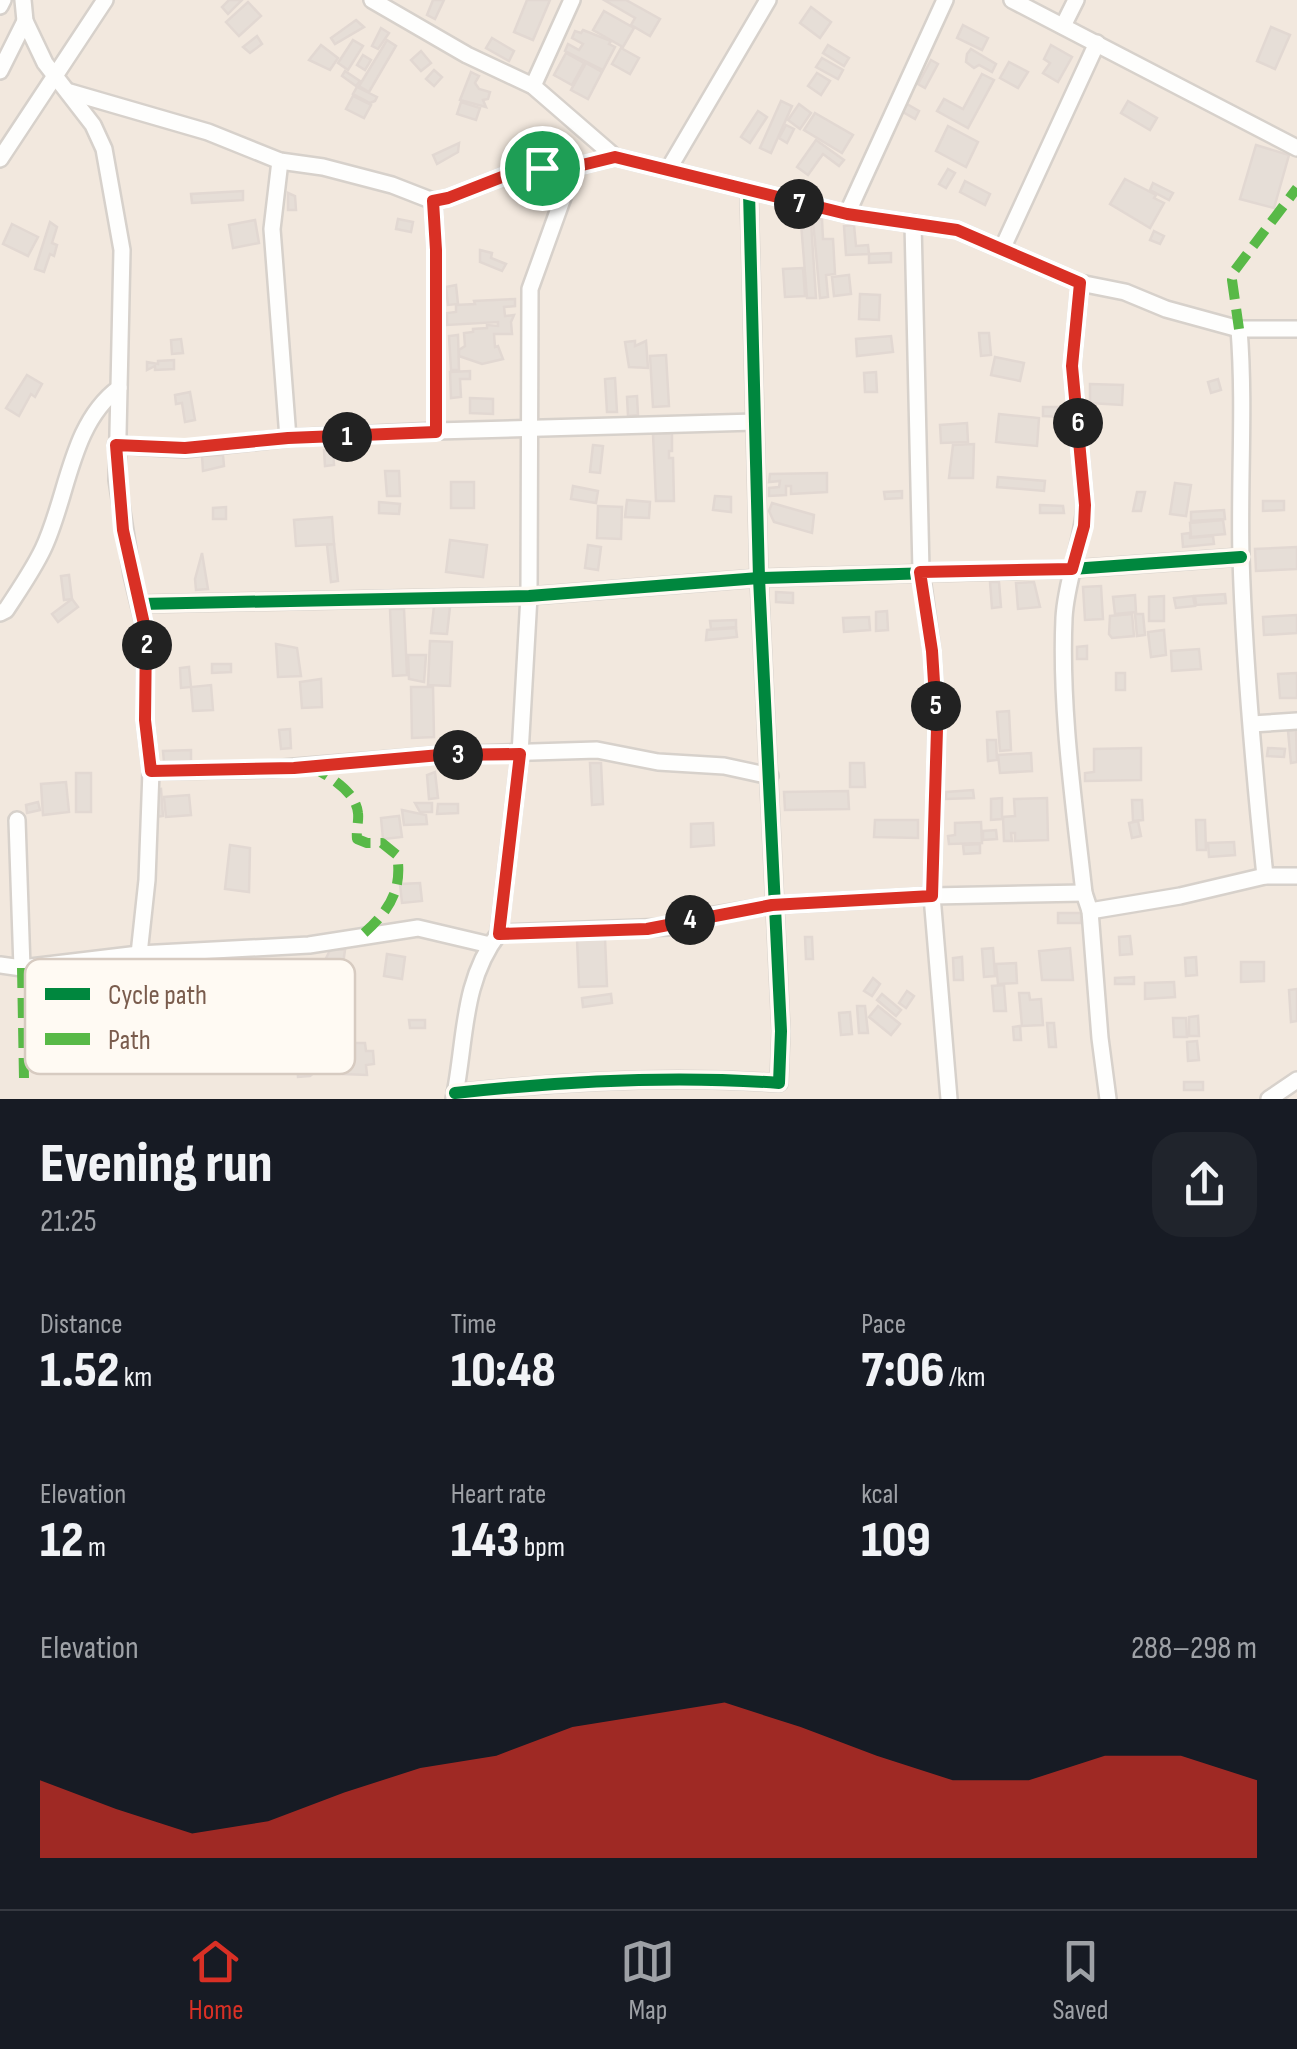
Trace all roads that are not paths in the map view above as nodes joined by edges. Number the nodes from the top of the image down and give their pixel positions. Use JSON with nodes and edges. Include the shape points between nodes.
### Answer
{"nodes":[{"id":1,"x":22,"y":0,"type":"edge"},
{"id":2,"x":105,"y":0,"type":"edge"},
{"id":3,"x":372,"y":0,"type":"edge"},
{"id":4,"x":572,"y":0,"type":"edge"},
{"id":5,"x":768,"y":0,"type":"edge"},
{"id":6,"x":945,"y":0,"type":"edge"},
{"id":7,"x":1012,"y":0,"type":"edge"},
{"id":8,"x":1076,"y":0,"type":"edge"},
{"id":9,"x":25,"y":20,"type":"junction"},
{"id":10,"x":1063,"y":26,"type":"junction"},
{"id":11,"x":1097,"y":43,"type":"junction"},
{"id":12,"x":0,"y":70,"type":"edge"},
{"id":13,"x":56,"y":79,"type":"junction"},
{"id":14,"x":533,"y":86,"type":"junction"},
{"id":15,"x":70,"y":92,"type":"junction"},
{"id":16,"x":1297,"y":148,"type":"edge"},
{"id":17,"x":615,"y":157,"type":"junction"},
{"id":18,"x":0,"y":158,"type":"edge"},
{"id":19,"x":280,"y":161,"type":"junction"},
{"id":20,"x":574,"y":167,"type":"junction"},
{"id":21,"x":668,"y":170,"type":"junction"},
{"id":22,"x":749,"y":192,"type":"junction"},
{"id":23,"x":433,"y":201,"type":"junction"},
{"id":24,"x":847,"y":214,"type":"junction"},
{"id":25,"x":912,"y":223,"type":"junction"},
{"id":26,"x":1003,"y":248,"type":"junction"},
{"id":27,"x":1080,"y":283,"type":"junction"},
{"id":28,"x":1240,"y":329,"type":"junction"},
{"id":29,"x":1297,"y":330,"type":"edge"},
{"id":30,"x":119,"y":388,"type":"junction"},
{"id":31,"x":755,"y":422,"type":"junction"},
{"id":32,"x":529,"y":428,"type":"junction"},
{"id":33,"x":436,"y":432,"type":"junction"},
{"id":34,"x":288,"y":438,"type":"junction"},
{"id":35,"x":116,"y":445,"type":"junction"},
{"id":36,"x":1242,"y":557,"type":"junction"},
{"id":37,"x":1072,"y":569,"type":"junction"},
{"id":38,"x":920,"y":572,"type":"junction"},
{"id":39,"x":759,"y":578,"type":"junction"},
{"id":40,"x":529,"y":596,"type":"junction"},
{"id":41,"x":140,"y":604,"type":"junction"},
{"id":42,"x":0,"y":614,"type":"edge"},
{"id":43,"x":1297,"y":721,"type":"edge"},
{"id":44,"x":1252,"y":724,"type":"junction"},
{"id":45,"x":520,"y":754,"type":"junction"},
{"id":46,"x":151,"y":771,"type":"junction"},
{"id":47,"x":770,"y":776,"type":"junction"},
{"id":48,"x":18,"y":820,"type":"dead end"},
{"id":49,"x":1265,"y":876,"type":"junction"},
{"id":50,"x":1297,"y":876,"type":"edge"},
{"id":51,"x":1084,"y":893,"type":"junction"},
{"id":52,"x":932,"y":896,"type":"junction"},
{"id":53,"x":772,"y":905,"type":"junction"},
{"id":54,"x":1090,"y":912,"type":"junction"},
{"id":55,"x":494,"y":939,"type":"junction"},
{"id":56,"x":139,"y":954,"type":"junction"},
{"id":57,"x":97,"y":959,"type":"edge"},
{"id":58,"x":0,"y":966,"type":"edge"},
{"id":59,"x":22,"y":968,"type":"junction"},
{"id":60,"x":25,"y":968,"type":"edge"},
{"id":61,"x":1297,"y":1080,"type":"edge"},
{"id":62,"x":455,"y":1096,"type":"edge"},
{"id":63,"x":950,"y":1099,"type":"edge"},
{"id":64,"x":1108,"y":1099,"type":"edge"},
{"id":65,"x":1269,"y":1099,"type":"edge"}],
"edges":[{"from":1,"to":9,"type":"street"},
{"from":2,"to":13,"type":"street"},
{"from":3,"to":14,"type":"street"},
{"from":4,"to":14,"type":"street"},
{"from":5,"to":21,"type":"street"},
{"from":6,"to":24,"type":"street"},
{"from":7,"to":10,"type":"street"},
{"from":8,"to":10,"type":"street"},
{"from":9,"to":12,"type":"street"},
{"from":9,"to":13,"type":"street"},
{"from":10,"to":11,"type":"street"},
{"from":11,"to":16,"type":"street"},
{"from":11,"to":26,"type":"street"},
{"from":13,"to":15,"type":"street"},
{"from":13,"to":18,"type":"street"},
{"from":14,"to":17,"type":"street"},
{"from":15,"to":19,"type":"street","via":[[208,132]]},
{"from":15,"to":30,"type":"street","via":[[104,150],[122,250]]},
{"from":17,"to":20,"type":"street"},
{"from":17,"to":21,"type":"street"},
{"from":19,"to":23,"type":"street","via":[[392,185]]},
{"from":19,"to":34,"type":"street","via":[[272,228]]},
{"from":20,"to":23,"type":"street","via":[[512,173]]},
{"from":20,"to":32,"type":"street","via":[[530,289]]},
{"from":21,"to":22,"type":"street"},
{"from":22,"to":24,"type":"street"},
{"from":22,"to":31,"type":"street"},
{"from":23,"to":33,"type":"street"},
{"from":24,"to":25,"type":"street"},
{"from":25,"to":26,"type":"street","via":[[957,230]]},
{"from":25,"to":38,"type":"street"},
{"from":26,"to":27,"type":"street"},
{"from":27,"to":28,"type":"street"},
{"from":27,"to":37,"type":"street","via":[[1072,366],[1085,505]]},
{"from":28,"to":29,"type":"street"},
{"from":28,"to":36,"type":"street"},
{"from":30,"to":35,"type":"street"},
{"from":30,"to":42,"type":"street","via":[[89,424],[43,550]]},
{"from":31,"to":32,"type":"street"},
{"from":31,"to":39,"type":"street"},
{"from":32,"to":33,"type":"street"},
{"from":32,"to":40,"type":"street"},
{"from":33,"to":34,"type":"street"},
{"from":34,"to":35,"type":"street","via":[[185,448]]},
{"from":35,"to":41,"type":"street","via":[[121,517]]},
{"from":36,"to":37,"type":"street"},
{"from":36,"to":44,"type":"street"},
{"from":37,"to":38,"type":"street"},
{"from":37,"to":51,"type":"street","via":[[1064,618],[1068,728]]},
{"from":38,"to":39,"type":"street"},
{"from":38,"to":52,"type":"street","via":[[937,729]]},
{"from":39,"to":40,"type":"street"},
{"from":39,"to":47,"type":"street"},
{"from":40,"to":41,"type":"street"},
{"from":40,"to":45,"type":"street"},
{"from":41,"to":46,"type":"street"},
{"from":43,"to":44,"type":"street"},
{"from":44,"to":49,"type":"street"},
{"from":45,"to":46,"type":"street"},
{"from":45,"to":47,"type":"street","via":[[597,750]]},
{"from":45,"to":55,"type":"street"},
{"from":46,"to":56,"type":"street"},
{"from":47,"to":53,"type":"street"},
{"from":48,"to":59,"type":"street"},
{"from":49,"to":50,"type":"street"},
{"from":49,"to":54,"type":"street"},
{"from":51,"to":52,"type":"street"},
{"from":51,"to":54,"type":"street"},
{"from":52,"to":53,"type":"street"},
{"from":52,"to":63,"type":"street"},
{"from":53,"to":55,"type":"street","via":[[669,927]]},
{"from":53,"to":62,"type":"street","via":[[779,1083],[706,1078],[523,1086]]},
{"from":54,"to":64,"type":"street"},
{"from":55,"to":56,"type":"street","via":[[418,928],[309,944]]},
{"from":55,"to":62,"type":"street","via":[[465,1008]]},
{"from":56,"to":57,"type":"street"},
{"from":58,"to":59,"type":"street"},
{"from":59,"to":60,"type":"street"},
{"from":61,"to":65,"type":"street"}]}
